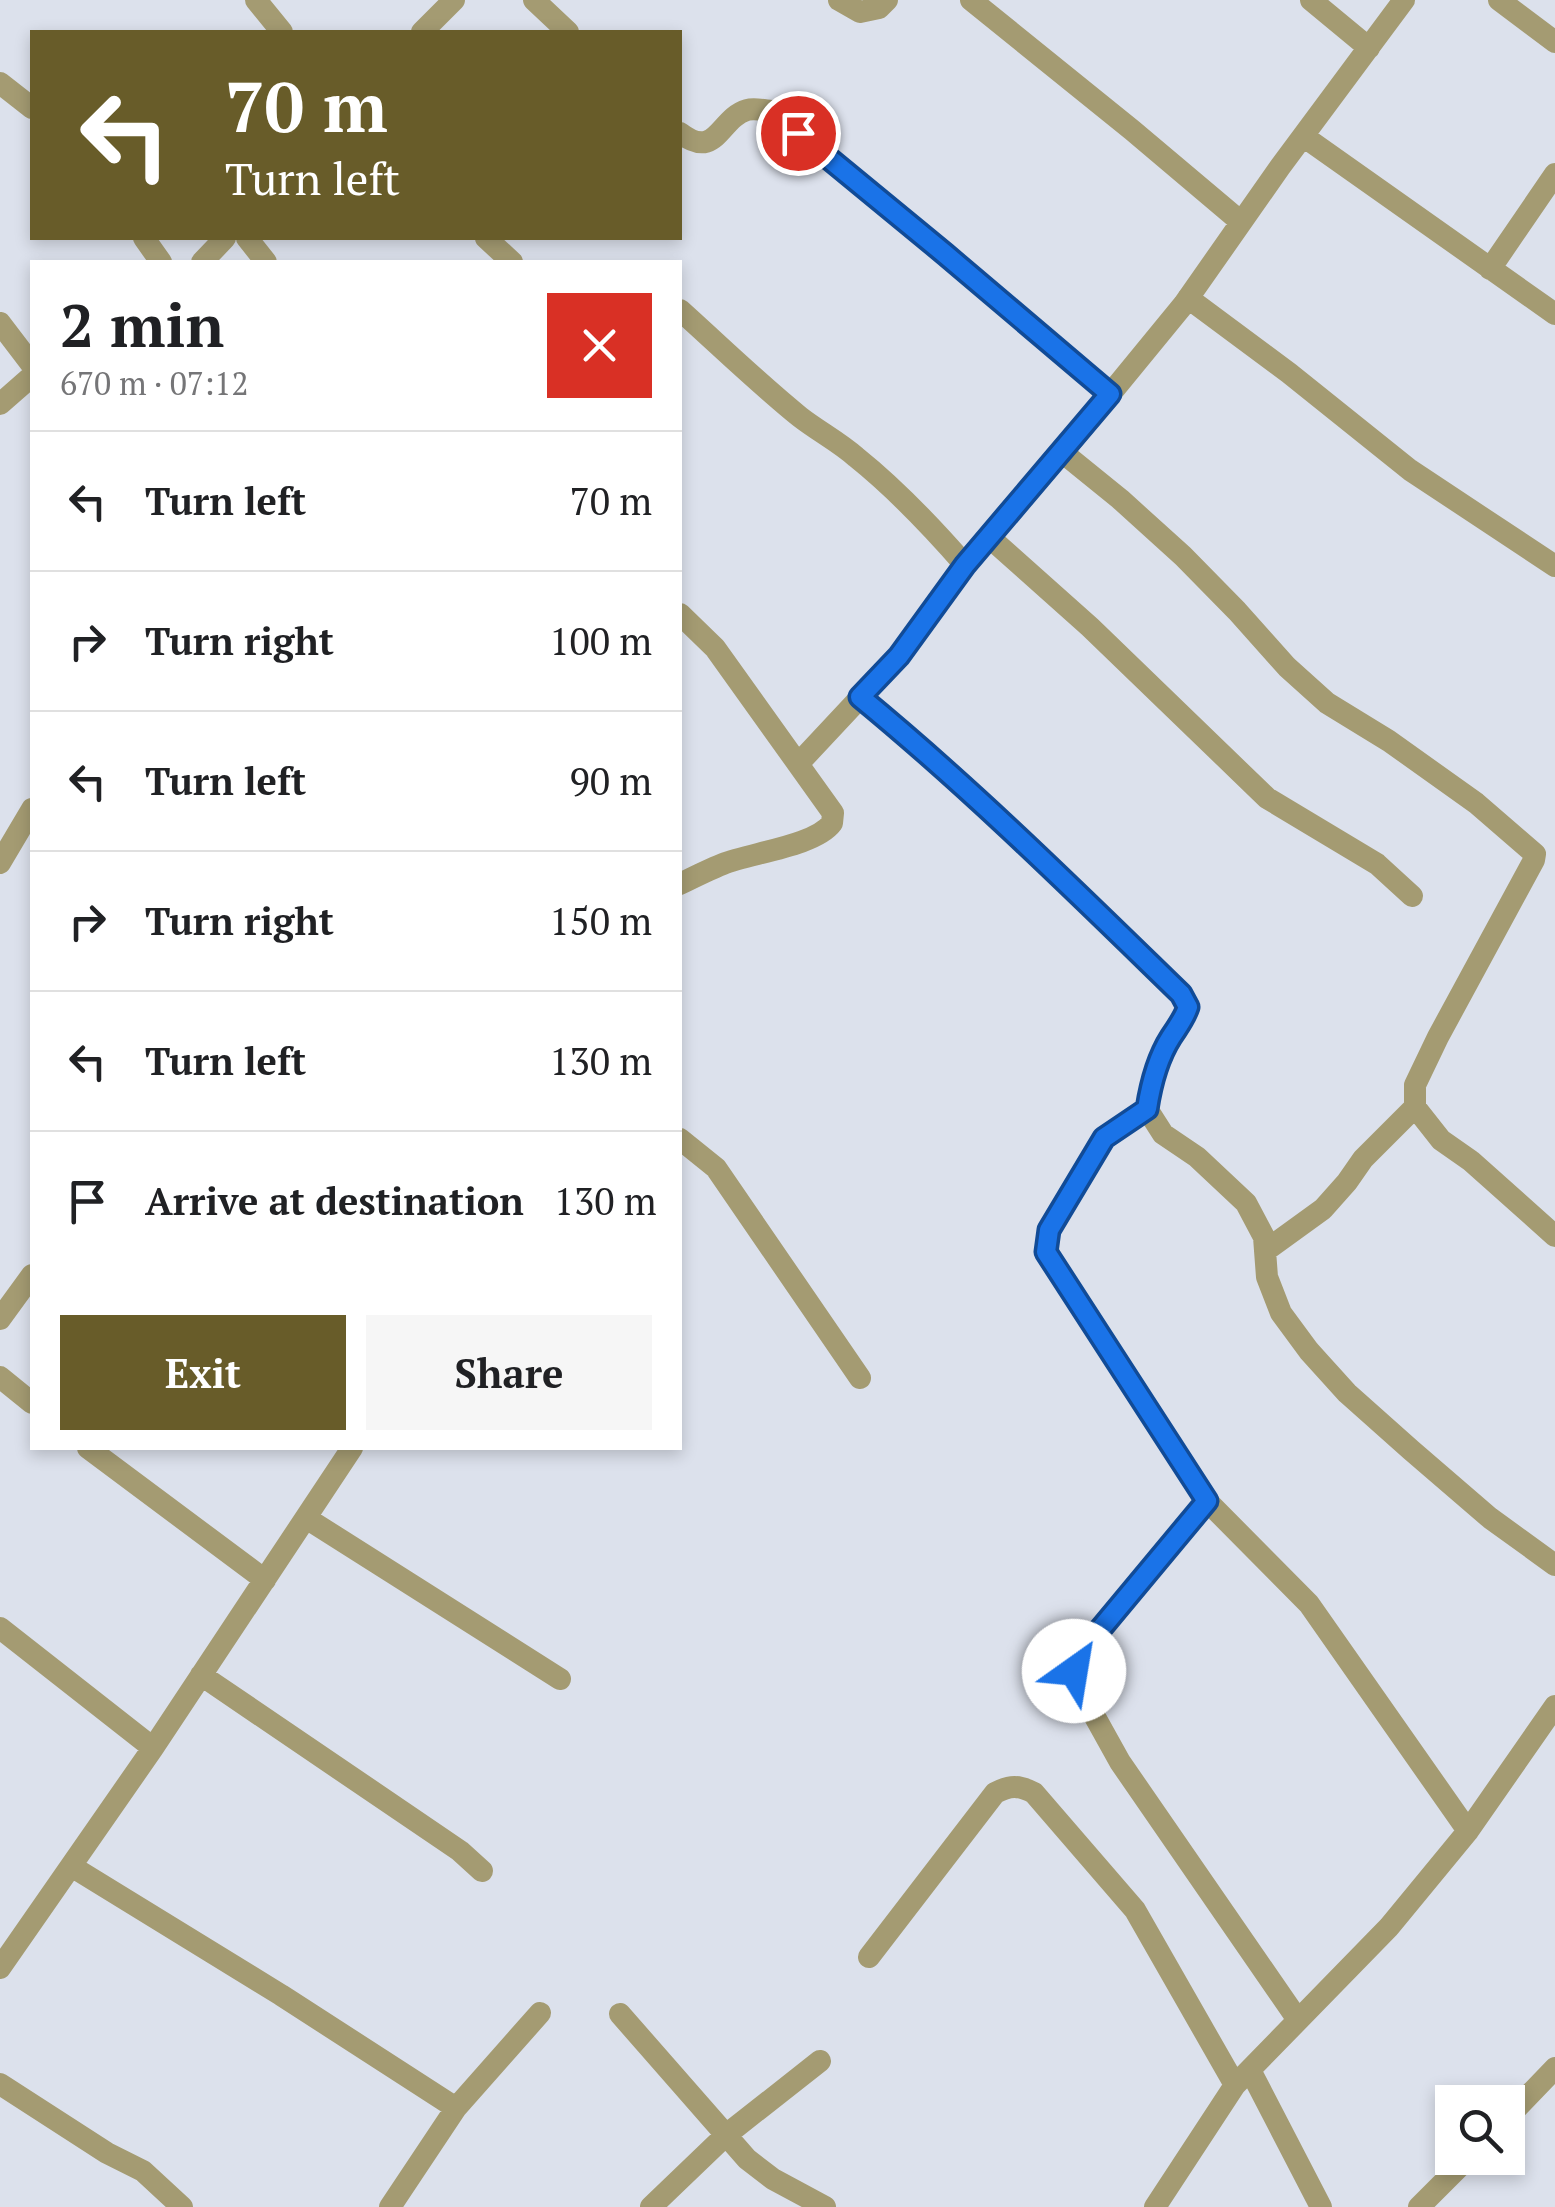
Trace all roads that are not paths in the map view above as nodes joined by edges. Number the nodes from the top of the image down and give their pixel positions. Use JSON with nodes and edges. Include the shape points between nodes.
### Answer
{"nodes":[{"id":1,"x":256,"y":0,"type":"edge"},
{"id":2,"x":454,"y":0,"type":"edge"},
{"id":3,"x":534,"y":0,"type":"edge"},
{"id":4,"x":839,"y":0,"type":"edge"},
{"id":5,"x":886,"y":0,"type":"edge"},
{"id":6,"x":971,"y":0,"type":"edge"},
{"id":7,"x":1311,"y":0,"type":"edge"},
{"id":8,"x":1404,"y":0,"type":"edge"},
{"id":9,"x":1499,"y":0,"type":"edge"},
{"id":10,"x":280,"y":30,"type":"edge"},
{"id":11,"x":424,"y":30,"type":"edge"},
{"id":12,"x":566,"y":30,"type":"edge"},
{"id":13,"x":1555,"y":42,"type":"edge"},
{"id":14,"x":1368,"y":48,"type":"junction"},
{"id":15,"x":0,"y":83,"type":"edge"},
{"id":16,"x":30,"y":106,"type":"edge"},
{"id":17,"x":682,"y":134,"type":"edge"},
{"id":18,"x":1304,"y":136,"type":"junction"},
{"id":19,"x":1555,"y":174,"type":"edge"},
{"id":20,"x":1241,"y":222,"type":"junction"},
{"id":21,"x":223,"y":240,"type":"edge"},
{"id":22,"x":249,"y":240,"type":"edge"},
{"id":23,"x":488,"y":240,"type":"edge"},
{"id":24,"x":204,"y":260,"type":"edge"},
{"id":25,"x":264,"y":260,"type":"edge"},
{"id":26,"x":510,"y":260,"type":"edge"},
{"id":27,"x":1490,"y":268,"type":"junction"},
{"id":28,"x":1188,"y":298,"type":"junction"},
{"id":29,"x":682,"y":312,"type":"edge"},
{"id":30,"x":1555,"y":314,"type":"edge"},
{"id":31,"x":0,"y":323,"type":"edge"},
{"id":32,"x":30,"y":362,"type":"edge"},
{"id":33,"x":30,"y":378,"type":"edge"},
{"id":34,"x":1110,"y":394,"type":"junction"},
{"id":35,"x":0,"y":404,"type":"edge"},
{"id":36,"x":1062,"y":452,"type":"junction"},
{"id":37,"x":989,"y":537,"type":"junction"},
{"id":38,"x":965,"y":565,"type":"junction"},
{"id":39,"x":1555,"y":566,"type":"edge"},
{"id":40,"x":683,"y":621,"type":"edge"},
{"id":41,"x":860,"y":697,"type":"junction"},
{"id":42,"x":798,"y":764,"type":"junction"},
{"id":43,"x":30,"y":812,"type":"edge"},
{"id":44,"x":1535,"y":854,"type":"junction"},
{"id":45,"x":0,"y":864,"type":"edge"},
{"id":46,"x":1555,"y":870,"type":"edge"},
{"id":47,"x":682,"y":883,"type":"edge"},
{"id":48,"x":1412,"y":896,"type":"dead end"},
{"id":49,"x":1415,"y":1108,"type":"junction"},
{"id":50,"x":1147,"y":1109,"type":"junction"},
{"id":51,"x":682,"y":1141,"type":"edge"},
{"id":52,"x":1555,"y":1236,"type":"edge"},
{"id":53,"x":1265,"y":1251,"type":"junction"},
{"id":54,"x":30,"y":1278,"type":"edge"},
{"id":55,"x":0,"y":1320,"type":"edge"},
{"id":56,"x":0,"y":1376,"type":"edge"},
{"id":57,"x":860,"y":1378,"type":"dead end"},
{"id":58,"x":30,"y":1401,"type":"edge"},
{"id":59,"x":91,"y":1450,"type":"edge"},
{"id":60,"x":351,"y":1450,"type":"edge"},
{"id":61,"x":1207,"y":1501,"type":"junction"},
{"id":62,"x":306,"y":1518,"type":"junction"},
{"id":63,"x":1555,"y":1565,"type":"edge"},
{"id":64,"x":265,"y":1580,"type":"junction"},
{"id":65,"x":0,"y":1628,"type":"edge"},
{"id":66,"x":201,"y":1675,"type":"junction"},
{"id":67,"x":560,"y":1679,"type":"dead end"},
{"id":68,"x":1555,"y":1706,"type":"edge"},
{"id":69,"x":152,"y":1748,"type":"junction"},
{"id":70,"x":1468,"y":1831,"type":"junction"},
{"id":71,"x":71,"y":1866,"type":"junction"},
{"id":72,"x":482,"y":1871,"type":"dead end"},
{"id":73,"x":869,"y":1957,"type":"dead end"},
{"id":74,"x":0,"y":1968,"type":"edge"},
{"id":75,"x":540,"y":2013,"type":"dead end"},
{"id":76,"x":620,"y":2014,"type":"dead end"},
{"id":77,"x":1298,"y":2020,"type":"junction"},
{"id":78,"x":820,"y":2062,"type":"dead end"},
{"id":79,"x":1242,"y":2078,"type":"junction"},
{"id":80,"x":0,"y":2084,"type":"edge"},
{"id":81,"x":1551,"y":2084,"type":"edge"},
{"id":82,"x":1525,"y":2104,"type":"edge"},
{"id":83,"x":456,"y":2108,"type":"junction"},
{"id":84,"x":726,"y":2135,"type":"junction"},
{"id":85,"x":1451,"y":2175,"type":"edge"},
{"id":86,"x":182,"y":2207,"type":"edge"},
{"id":87,"x":390,"y":2207,"type":"edge"},
{"id":88,"x":651,"y":2207,"type":"edge"},
{"id":89,"x":825,"y":2207,"type":"edge"},
{"id":90,"x":1155,"y":2207,"type":"edge"},
{"id":91,"x":1321,"y":2207,"type":"edge"},
{"id":92,"x":1419,"y":2207,"type":"edge"}],
"edges":[{"from":1,"to":10,"type":"street"},
{"from":2,"to":11,"type":"street"},
{"from":3,"to":12,"type":"street"},
{"from":4,"to":5,"type":"street","via":[[860,12]]},
{"from":6,"to":20,"type":"street"},
{"from":7,"to":14,"type":"street"},
{"from":8,"to":14,"type":"street"},
{"from":9,"to":13,"type":"street"},
{"from":14,"to":18,"type":"street"},
{"from":15,"to":16,"type":"street"},
{"from":17,"to":34,"type":"street","via":[[704,142],[734,116],[771,111]]},
{"from":18,"to":20,"type":"street"},
{"from":18,"to":27,"type":"street"},
{"from":19,"to":27,"type":"street"},
{"from":20,"to":28,"type":"street"},
{"from":21,"to":24,"type":"street"},
{"from":22,"to":25,"type":"street"},
{"from":23,"to":26,"type":"street"},
{"from":27,"to":30,"type":"street"},
{"from":28,"to":34,"type":"street"},
{"from":28,"to":39,"type":"street","via":[[1410,470]]},
{"from":29,"to":38,"type":"street","via":[[788,407],[885,481]]},
{"from":31,"to":32,"type":"street"},
{"from":33,"to":35,"type":"street"},
{"from":34,"to":36,"type":"street"},
{"from":36,"to":37,"type":"street"},
{"from":36,"to":44,"type":"street","via":[[1182,556],[1326,702],[1476,803]]},
{"from":37,"to":38,"type":"street"},
{"from":37,"to":48,"type":"street","via":[[1267,798],[1376,864]]},
{"from":38,"to":41,"type":"street"},
{"from":40,"to":42,"type":"street","via":[[715,648]]},
{"from":41,"to":42,"type":"street"},
{"from":41,"to":50,"type":"street","via":[[1034,851],[1181,994],[1188,1007],[1184,1021],[1151,1079]]},
{"from":42,"to":47,"type":"street","via":[[832,813],[827,830]]},
{"from":43,"to":45,"type":"street"},
{"from":44,"to":46,"type":"street"},
{"from":44,"to":49,"type":"street","via":[[1430,1053],[1415,1085]]},
{"from":49,"to":52,"type":"street","via":[[1441,1140]]},
{"from":49,"to":53,"type":"street","via":[[1323,1209]]},
{"from":50,"to":53,"type":"street","via":[[1163,1134],[1246,1203]]},
{"from":50,"to":61,"type":"street","via":[[1104,1138],[1049,1230],[1046,1252]]},
{"from":51,"to":57,"type":"street","via":[[716,1168]]},
{"from":53,"to":63,"type":"street","via":[[1281,1313],[1334,1380],[1490,1518]]},
{"from":54,"to":55,"type":"street"},
{"from":56,"to":58,"type":"street"},
{"from":59,"to":64,"type":"street"},
{"from":60,"to":62,"type":"street"},
{"from":61,"to":70,"type":"street","via":[[1309,1604]]},
{"from":61,"to":77,"type":"street","via":[[1078,1656],[1074,1671],[1120,1762]]},
{"from":62,"to":64,"type":"street"},
{"from":62,"to":67,"type":"street"},
{"from":64,"to":66,"type":"street"},
{"from":65,"to":69,"type":"street"},
{"from":66,"to":69,"type":"street"},
{"from":66,"to":72,"type":"street"},
{"from":68,"to":70,"type":"street"},
{"from":69,"to":71,"type":"street"},
{"from":70,"to":77,"type":"street","via":[[1389,1927]]},
{"from":71,"to":74,"type":"street"},
{"from":71,"to":83,"type":"street"},
{"from":73,"to":79,"type":"street","via":[[995,1793],[1021,1786],[1135,1910]]},
{"from":75,"to":83,"type":"street"},
{"from":76,"to":84,"type":"street"},
{"from":77,"to":79,"type":"street"},
{"from":78,"to":84,"type":"street"},
{"from":79,"to":90,"type":"street"},
{"from":79,"to":91,"type":"street"},
{"from":80,"to":86,"type":"street","via":[[143,2171]]},
{"from":81,"to":82,"type":"street"},
{"from":83,"to":87,"type":"street"},
{"from":84,"to":88,"type":"street"},
{"from":84,"to":89,"type":"street","via":[[773,2180]]},
{"from":85,"to":92,"type":"street"}]}
